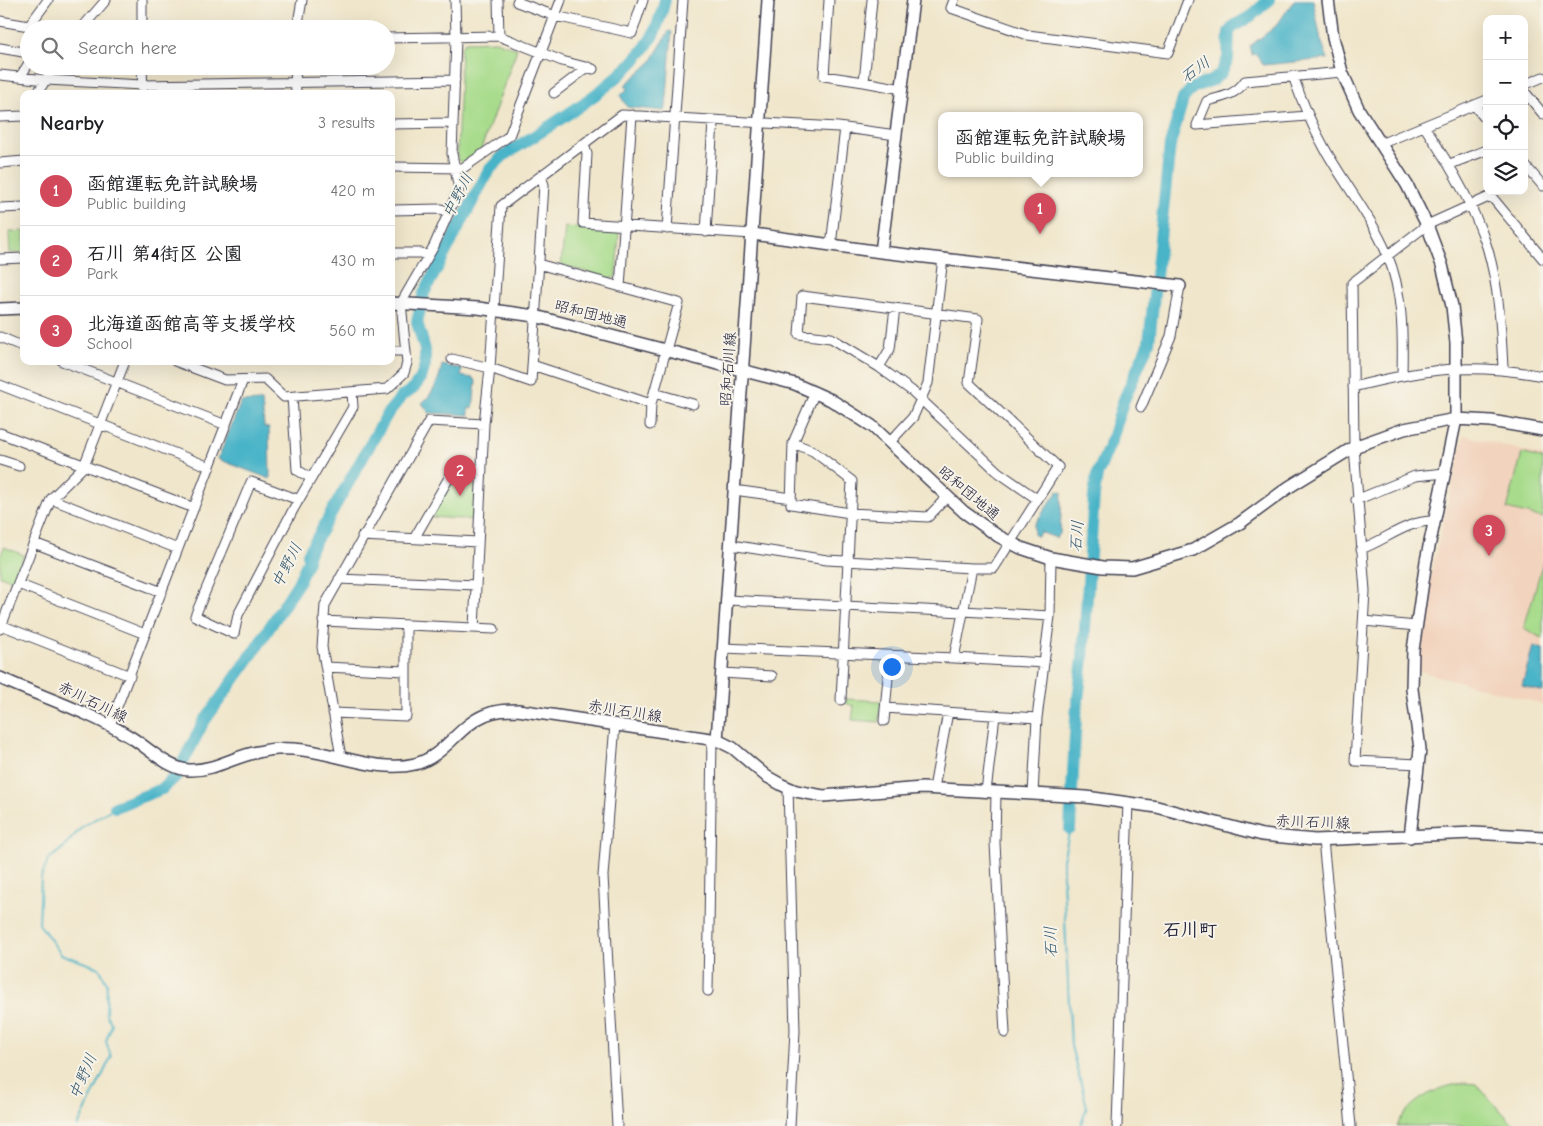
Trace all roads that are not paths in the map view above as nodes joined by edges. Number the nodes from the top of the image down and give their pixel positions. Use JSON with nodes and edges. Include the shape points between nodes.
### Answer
{"nodes":[{"id":1,"x":48,"y":0,"type":"edge"},
{"id":2,"x":106,"y":0,"type":"edge"},
{"id":3,"x":142,"y":0,"type":"edge"},
{"id":4,"x":302,"y":0,"type":"edge"},
{"id":5,"x":455,"y":0,"type":"edge"},
{"id":6,"x":498,"y":0,"type":"edge"},
{"id":7,"x":518,"y":0,"type":"edge"},
{"id":8,"x":561,"y":0,"type":"edge"},
{"id":9,"x":643,"y":0,"type":"edge"},
{"id":10,"x":683,"y":0,"type":"edge"},
{"id":11,"x":768,"y":0,"type":"edge"},
{"id":12,"x":829,"y":0,"type":"edge"},
{"id":13,"x":872,"y":0,"type":"edge"},
{"id":14,"x":913,"y":0,"type":"edge"},
{"id":15,"x":954,"y":0,"type":"edge"},
{"id":16,"x":1188,"y":0,"type":"edge"},
{"id":17,"x":1328,"y":0,"type":"edge"},
{"id":18,"x":555,"y":16,"type":"junction"},
{"id":19,"x":33,"y":20,"type":"edge"},
{"id":20,"x":89,"y":20,"type":"edge"},
{"id":21,"x":142,"y":20,"type":"edge"},
{"id":22,"x":299,"y":20,"type":"edge"},
{"id":23,"x":0,"y":21,"type":"edge"},
{"id":24,"x":20,"y":24,"type":"edge"},
{"id":25,"x":499,"y":36,"type":"junction"},
{"id":26,"x":395,"y":38,"type":"edge"},
{"id":27,"x":456,"y":38,"type":"junction"},
{"id":28,"x":0,"y":48,"type":"edge"},
{"id":29,"x":20,"y":51,"type":"edge"},
{"id":30,"x":540,"y":53,"type":"junction"},
{"id":31,"x":1342,"y":72,"type":"junction"},
{"id":32,"x":0,"y":75,"type":"edge"},
{"id":33,"x":22,"y":75,"type":"edge"},
{"id":34,"x":49,"y":75,"type":"edge"},
{"id":35,"x":142,"y":75,"type":"edge"},
{"id":36,"x":295,"y":75,"type":"edge"},
{"id":37,"x":1293,"y":76,"type":"junction"},
{"id":38,"x":1543,"y":77,"type":"edge"},
{"id":39,"x":20,"y":78,"type":"junction"},
{"id":40,"x":46,"y":80,"type":"junction"},
{"id":41,"x":454,"y":80,"type":"junction"},
{"id":42,"x":864,"y":82,"type":"junction"},
{"id":43,"x":295,"y":83,"type":"junction"},
{"id":44,"x":1528,"y":83,"type":"edge"},
{"id":45,"x":143,"y":89,"type":"edge"},
{"id":46,"x":902,"y":89,"type":"junction"},
{"id":47,"x":40,"y":90,"type":"edge"},
{"id":48,"x":296,"y":90,"type":"edge"},
{"id":49,"x":554,"y":93,"type":"dead end"},
{"id":50,"x":1528,"y":96,"type":"edge"},
{"id":51,"x":1483,"y":102,"type":"edge"},
{"id":52,"x":1474,"y":105,"type":"junction"},
{"id":53,"x":1543,"y":114,"type":"edge"},
{"id":54,"x":632,"y":115,"type":"junction"},
{"id":55,"x":20,"y":116,"type":"edge"},
{"id":56,"x":1308,"y":116,"type":"junction"},
{"id":57,"x":1483,"y":116,"type":"edge"},
{"id":58,"x":0,"y":117,"type":"edge"},
{"id":59,"x":675,"y":118,"type":"junction"},
{"id":60,"x":713,"y":122,"type":"junction"},
{"id":61,"x":453,"y":123,"type":"junction"},
{"id":62,"x":395,"y":124,"type":"edge"},
{"id":63,"x":760,"y":124,"type":"junction"},
{"id":64,"x":1424,"y":126,"type":"junction"},
{"id":65,"x":846,"y":128,"type":"junction"},
{"id":66,"x":896,"y":135,"type":"junction"},
{"id":67,"x":584,"y":144,"type":"junction"},
{"id":68,"x":1380,"y":144,"type":"junction"},
{"id":69,"x":1483,"y":152,"type":"edge"},
{"id":70,"x":20,"y":161,"type":"edge"},
{"id":71,"x":0,"y":163,"type":"edge"},
{"id":72,"x":1450,"y":164,"type":"junction"},
{"id":73,"x":395,"y":167,"type":"edge"},
{"id":74,"x":454,"y":167,"type":"junction"},
{"id":75,"x":1528,"y":169,"type":"edge"},
{"id":76,"x":541,"y":176,"type":"junction"},
{"id":77,"x":1543,"y":186,"type":"edge"},
{"id":78,"x":1470,"y":206,"type":"junction"},
{"id":79,"x":20,"y":207,"type":"edge"},
{"id":80,"x":0,"y":208,"type":"edge"},
{"id":81,"x":395,"y":210,"type":"edge"},
{"id":82,"x":449,"y":212,"type":"junction"},
{"id":83,"x":1427,"y":225,"type":"junction"},
{"id":84,"x":624,"y":226,"type":"junction"},
{"id":85,"x":668,"y":229,"type":"junction"},
{"id":86,"x":706,"y":232,"type":"junction"},
{"id":87,"x":753,"y":234,"type":"junction"},
{"id":88,"x":831,"y":245,"type":"junction"},
{"id":89,"x":881,"y":252,"type":"junction"},
{"id":90,"x":395,"y":253,"type":"edge"},
{"id":91,"x":428,"y":256,"type":"junction"},
{"id":92,"x":1387,"y":256,"type":"junction"},
{"id":93,"x":20,"y":258,"type":"edge"},
{"id":94,"x":943,"y":258,"type":"junction"},
{"id":95,"x":0,"y":259,"type":"edge"},
{"id":96,"x":1543,"y":259,"type":"edge"},
{"id":97,"x":538,"y":264,"type":"junction"},
{"id":98,"x":1180,"y":286,"type":"joint"},
{"id":99,"x":620,"y":287,"type":"junction"},
{"id":100,"x":401,"y":303,"type":"edge"},
{"id":101,"x":20,"y":308,"type":"edge"},
{"id":102,"x":895,"y":308,"type":"junction"},
{"id":103,"x":0,"y":309,"type":"edge"},
{"id":104,"x":493,"y":309,"type":"junction"},
{"id":105,"x":936,"y":314,"type":"junction"},
{"id":106,"x":534,"y":316,"type":"junction"},
{"id":107,"x":0,"y":338,"type":"edge"},
{"id":108,"x":20,"y":346,"type":"edge"},
{"id":109,"x":666,"y":349,"type":"junction"},
{"id":110,"x":395,"y":351,"type":"edge"},
{"id":111,"x":406,"y":351,"type":"junction"},
{"id":112,"x":452,"y":359,"type":"dead end"},
{"id":113,"x":72,"y":365,"type":"edge"},
{"id":114,"x":124,"y":365,"type":"edge"},
{"id":115,"x":186,"y":365,"type":"edge"},
{"id":116,"x":532,"y":365,"type":"junction"},
{"id":117,"x":879,"y":367,"type":"junction"},
{"id":118,"x":490,"y":368,"type":"junction"},
{"id":119,"x":1455,"y":368,"type":"junction"},
{"id":120,"x":1503,"y":368,"type":"junction"},
{"id":121,"x":744,"y":370,"type":"junction"},
{"id":122,"x":1402,"y":374,"type":"junction"},
{"id":123,"x":1543,"y":376,"type":"edge"},
{"id":124,"x":244,"y":380,"type":"junction"},
{"id":125,"x":117,"y":383,"type":"junction"},
{"id":126,"x":0,"y":386,"type":"edge"},
{"id":127,"x":1353,"y":387,"type":"junction"},
{"id":128,"x":352,"y":392,"type":"junction"},
{"id":129,"x":815,"y":392,"type":"junction"},
{"id":130,"x":654,"y":393,"type":"junction"},
{"id":131,"x":292,"y":397,"type":"junction"},
{"id":132,"x":922,"y":400,"type":"junction"},
{"id":133,"x":651,"y":404,"type":"junction"},
{"id":134,"x":693,"y":404,"type":"dead end"},
{"id":135,"x":1141,"y":407,"type":"dead end"},
{"id":136,"x":1456,"y":419,"type":"junction"},
{"id":137,"x":100,"y":424,"type":"junction"},
{"id":138,"x":484,"y":424,"type":"junction"},
{"id":139,"x":226,"y":425,"type":"junction"},
{"id":140,"x":650,"y":425,"type":"dead end"},
{"id":141,"x":1543,"y":430,"type":"edge"},
{"id":142,"x":0,"y":433,"type":"edge"},
{"id":143,"x":890,"y":442,"type":"junction"},
{"id":144,"x":793,"y":443,"type":"junction"},
{"id":145,"x":1354,"y":447,"type":"junction"},
{"id":146,"x":0,"y":460,"type":"edge"},
{"id":147,"x":19,"y":466,"type":"dead end"},
{"id":148,"x":84,"y":466,"type":"junction"},
{"id":149,"x":210,"y":466,"type":"junction"},
{"id":150,"x":482,"y":470,"type":"junction"},
{"id":151,"x":1445,"y":473,"type":"junction"},
{"id":152,"x":311,"y":478,"type":"junction"},
{"id":153,"x":741,"y":491,"type":"dead end"},
{"id":154,"x":947,"y":497,"type":"junction"},
{"id":155,"x":791,"y":498,"type":"junction"},
{"id":156,"x":51,"y":499,"type":"junction"},
{"id":157,"x":1037,"y":499,"type":"junction"},
{"id":158,"x":298,"y":500,"type":"junction"},
{"id":159,"x":1356,"y":500,"type":"junction"},
{"id":160,"x":194,"y":508,"type":"junction"},
{"id":161,"x":850,"y":513,"type":"junction"},
{"id":162,"x":1435,"y":522,"type":"junction"},
{"id":163,"x":362,"y":536,"type":"junction"},
{"id":164,"x":415,"y":537,"type":"junction"},
{"id":165,"x":478,"y":542,"type":"junction"},
{"id":166,"x":1009,"y":542,"type":"junction"},
{"id":167,"x":34,"y":543,"type":"junction"},
{"id":168,"x":731,"y":545,"type":"junction"},
{"id":169,"x":1361,"y":549,"type":"junction"},
{"id":170,"x":178,"y":550,"type":"junction"},
{"id":171,"x":1051,"y":558,"type":"junction"},
{"id":172,"x":848,"y":561,"type":"junction"},
{"id":173,"x":972,"y":568,"type":"junction"},
{"id":174,"x":339,"y":579,"type":"junction"},
{"id":175,"x":18,"y":584,"type":"junction"},
{"id":176,"x":476,"y":585,"type":"junction"},
{"id":177,"x":162,"y":592,"type":"junction"},
{"id":178,"x":728,"y":600,"type":"junction"},
{"id":179,"x":846,"y":607,"type":"junction"},
{"id":180,"x":963,"y":612,"type":"junction"},
{"id":181,"x":1050,"y":616,"type":"junction"},
{"id":182,"x":323,"y":621,"type":"junction"},
{"id":183,"x":1364,"y":621,"type":"junction"},
{"id":184,"x":406,"y":626,"type":"junction"},
{"id":185,"x":1416,"y":626,"type":"junction"},
{"id":186,"x":1,"y":627,"type":"edge"},
{"id":187,"x":474,"y":628,"type":"junction"},
{"id":188,"x":494,"y":630,"type":"dead end"},
{"id":189,"x":145,"y":634,"type":"junction"},
{"id":190,"x":724,"y":648,"type":"junction"},
{"id":191,"x":843,"y":654,"type":"junction"},
{"id":192,"x":890,"y":656,"type":"junction"},
{"id":193,"x":954,"y":658,"type":"junction"},
{"id":194,"x":1044,"y":663,"type":"junction"},
{"id":195,"x":326,"y":667,"type":"junction"},
{"id":196,"x":405,"y":671,"type":"junction"},
{"id":197,"x":722,"y":673,"type":"junction"},
{"id":198,"x":130,"y":676,"type":"junction"},
{"id":199,"x":772,"y":676,"type":"dead end"},
{"id":200,"x":0,"y":678,"type":"edge"},
{"id":201,"x":841,"y":700,"type":"dead end"},
{"id":202,"x":885,"y":708,"type":"junction"},
{"id":203,"x":948,"y":712,"type":"junction"},
{"id":204,"x":334,"y":713,"type":"junction"},
{"id":205,"x":996,"y":715,"type":"junction"},
{"id":206,"x":1037,"y":718,"type":"junction"},
{"id":207,"x":884,"y":721,"type":"dead end"},
{"id":208,"x":616,"y":724,"type":"junction"},
{"id":209,"x":110,"y":725,"type":"junction"},
{"id":210,"x":715,"y":740,"type":"junction"},
{"id":211,"x":341,"y":757,"type":"junction"},
{"id":212,"x":1419,"y":764,"type":"junction"},
{"id":213,"x":788,"y":788,"type":"junction"},
{"id":214,"x":934,"y":788,"type":"junction"},
{"id":215,"x":991,"y":792,"type":"junction"},
{"id":216,"x":1033,"y":794,"type":"junction"},
{"id":217,"x":1128,"y":802,"type":"junction"},
{"id":218,"x":1410,"y":837,"type":"junction"},
{"id":219,"x":1543,"y":837,"type":"edge"},
{"id":220,"x":1323,"y":840,"type":"junction"},
{"id":221,"x":708,"y":991,"type":"dead end"},
{"id":222,"x":1006,"y":1032,"type":"dead end"},
{"id":223,"x":617,"y":1126,"type":"edge"},
{"id":224,"x":790,"y":1126,"type":"edge"},
{"id":225,"x":1117,"y":1126,"type":"edge"},
{"id":226,"x":1351,"y":1126,"type":"edge"}],
"edges":[{"from":1,"to":19,"type":"street"},
{"from":2,"to":20,"type":"street"},
{"from":3,"to":21,"type":"street"},
{"from":4,"to":22,"type":"street"},
{"from":5,"to":27,"type":"street"},
{"from":6,"to":25,"type":"street"},
{"from":7,"to":18,"type":"street"},
{"from":8,"to":18,"type":"street"},
{"from":9,"to":18,"type":"street","via":[[632,33]]},
{"from":10,"to":59,"type":"street"},
{"from":11,"to":63,"type":"street","name":"昭和石川線"},
{"from":12,"to":42,"type":"street","via":[[824,76]]},
{"from":13,"to":42,"type":"street"},
{"from":14,"to":46,"type":"street"},
{"from":15,"to":16,"type":"street","via":[[951,8],[1028,35],[1168,53]]},
{"from":17,"to":31,"type":"street"},
{"from":18,"to":30,"type":"street"},
{"from":23,"to":24,"type":"street"},
{"from":25,"to":27,"type":"street"},
{"from":25,"to":30,"type":"street"},
{"from":26,"to":27,"type":"street"},
{"from":27,"to":41,"type":"street"},
{"from":28,"to":29,"type":"street"},
{"from":30,"to":49,"type":"street","via":[[591,68]]},
{"from":30,"to":74,"type":"street","via":[[509,136],[470,165]]},
{"from":31,"to":37,"type":"street"},
{"from":31,"to":68,"type":"street","via":[[1359,110]]},
{"from":32,"to":39,"type":"street"},
{"from":33,"to":39,"type":"street"},
{"from":34,"to":40,"type":"street"},
{"from":35,"to":45,"type":"street"},
{"from":36,"to":43,"type":"street"},
{"from":37,"to":56,"type":"street"},
{"from":37,"to":56,"type":"street","via":[[1245,81],[1240,89],[1228,96],[1207,101],[1197,126]]},
{"from":38,"to":44,"type":"street"},
{"from":39,"to":40,"type":"street"},
{"from":40,"to":45,"type":"street"},
{"from":40,"to":47,"type":"street"},
{"from":41,"to":43,"type":"street"},
{"from":41,"to":61,"type":"street"},
{"from":42,"to":46,"type":"street"},
{"from":43,"to":45,"type":"street"},
{"from":43,"to":48,"type":"street"},
{"from":46,"to":66,"type":"street"},
{"from":50,"to":53,"type":"street"},
{"from":51,"to":52,"type":"street"},
{"from":52,"to":57,"type":"street"},
{"from":52,"to":64,"type":"street"},
{"from":54,"to":59,"type":"street"},
{"from":54,"to":67,"type":"street","via":[[622,116]]},
{"from":54,"to":84,"type":"street"},
{"from":55,"to":58,"type":"street"},
{"from":56,"to":92,"type":"street","via":[[1325,150],[1370,219]]},
{"from":59,"to":60,"type":"street"},
{"from":59,"to":85,"type":"street"},
{"from":60,"to":63,"type":"street"},
{"from":60,"to":86,"type":"street"},
{"from":61,"to":62,"type":"street"},
{"from":61,"to":74,"type":"street"},
{"from":63,"to":65,"type":"street"},
{"from":63,"to":87,"type":"street","name":"昭和石川線"},
{"from":64,"to":68,"type":"street"},
{"from":64,"to":72,"type":"street"},
{"from":65,"to":66,"type":"street"},
{"from":65,"to":88,"type":"street"},
{"from":66,"to":89,"type":"street"},
{"from":67,"to":76,"type":"street"},
{"from":67,"to":84,"type":"street","via":[[587,154],[583,223]]},
{"from":68,"to":83,"type":"street"},
{"from":69,"to":72,"type":"street"},
{"from":70,"to":71,"type":"street"},
{"from":72,"to":78,"type":"street"},
{"from":73,"to":74,"type":"street"},
{"from":74,"to":82,"type":"street","via":[[459,189]]},
{"from":75,"to":77,"type":"street"},
{"from":76,"to":97,"type":"street","via":[[544,186]]},
{"from":76,"to":104,"type":"street","via":[[501,206]]},
{"from":78,"to":83,"type":"street"},
{"from":78,"to":96,"type":"street","via":[[1491,196]]},
{"from":78,"to":120,"type":"street","via":[[1487,247],[1496,289]]},
{"from":79,"to":80,"type":"street"},
{"from":81,"to":82,"type":"street","via":[[441,209]]},
{"from":82,"to":91,"type":"street"},
{"from":83,"to":92,"type":"street"},
{"from":83,"to":119,"type":"street","via":[[1442,265],[1452,306]]},
{"from":84,"to":85,"type":"street"},
{"from":84,"to":99,"type":"street"},
{"from":85,"to":86,"type":"street"},
{"from":86,"to":87,"type":"street"},
{"from":87,"to":88,"type":"street"},
{"from":87,"to":121,"type":"street","name":"昭和石川線"},
{"from":88,"to":89,"type":"street"},
{"from":89,"to":94,"type":"street"},
{"from":90,"to":91,"type":"street","via":[[421,252]]},
{"from":91,"to":100,"type":"street"},
{"from":92,"to":122,"type":"street","via":[[1398,290],[1403,334]]},
{"from":92,"to":127,"type":"street","via":[[1352,283]]},
{"from":93,"to":95,"type":"street"},
{"from":94,"to":98,"type":"street"},
{"from":94,"to":105,"type":"street"},
{"from":97,"to":99,"type":"street"},
{"from":97,"to":106,"type":"street"},
{"from":98,"to":135,"type":"street","via":[[1170,336]]},
{"from":99,"to":109,"type":"street","via":[[679,302]]},
{"from":100,"to":104,"type":"street","name":"昭和団地通"},
{"from":100,"to":111,"type":"street"},
{"from":101,"to":103,"type":"street"},
{"from":102,"to":105,"type":"street"},
{"from":102,"to":117,"type":"street","via":[[890,350]]},
{"from":102,"to":117,"type":"street","via":[[802,296],[800,334],[831,338]]},
{"from":104,"to":106,"type":"street","name":"昭和団地通"},
{"from":104,"to":118,"type":"street"},
{"from":105,"to":132,"type":"street","via":[[928,383]]},
{"from":105,"to":157,"type":"street","via":[[978,319],[969,383],[1058,467]]},
{"from":106,"to":109,"type":"street","name":"昭和団地通"},
{"from":106,"to":116,"type":"street"},
{"from":107,"to":108,"type":"street"},
{"from":109,"to":121,"type":"street","name":"昭和団地通"},
{"from":109,"to":130,"type":"street"},
{"from":110,"to":111,"type":"street"},
{"from":111,"to":128,"type":"street","via":[[406,368],[387,389]]},
{"from":112,"to":118,"type":"street"},
{"from":113,"to":125,"type":"street"},
{"from":114,"to":125,"type":"street"},
{"from":115,"to":124,"type":"street","via":[[225,380]]},
{"from":116,"to":118,"type":"street","via":[[531,382]]},
{"from":116,"to":133,"type":"street"},
{"from":117,"to":132,"type":"street"},
{"from":118,"to":138,"type":"street"},
{"from":119,"to":120,"type":"street"},
{"from":119,"to":122,"type":"street"},
{"from":119,"to":136,"type":"street"},
{"from":120,"to":123,"type":"street"},
{"from":121,"to":129,"type":"street","name":"昭和団地通","via":[[776,377]]},
{"from":121,"to":168,"type":"street","name":"昭和石川線"},
{"from":122,"to":127,"type":"street"},
{"from":124,"to":131,"type":"street","via":[[265,380],[284,397]]},
{"from":124,"to":139,"type":"street"},
{"from":125,"to":137,"type":"street"},
{"from":125,"to":139,"type":"street"},
{"from":126,"to":137,"type":"street"},
{"from":127,"to":145,"type":"street"},
{"from":128,"to":131,"type":"street"},
{"from":128,"to":152,"type":"street","via":[[352,407]]},
{"from":129,"to":143,"type":"street","name":"昭和団地通","via":[[859,417]]},
{"from":129,"to":144,"type":"street"},
{"from":130,"to":133,"type":"street"},
{"from":130,"to":134,"type":"street"},
{"from":131,"to":152,"type":"street","via":[[297,470]]},
{"from":132,"to":143,"type":"street","via":[[913,417]]},
{"from":132,"to":157,"type":"street","via":[[998,472]]},
{"from":133,"to":140,"type":"street"},
{"from":136,"to":141,"type":"street","name":"昭和団地通"},
{"from":136,"to":145,"type":"street","name":"昭和団地通","via":[[1404,429]]},
{"from":136,"to":151,"type":"street"},
{"from":137,"to":148,"type":"street"},
{"from":137,"to":149,"type":"street"},
{"from":138,"to":150,"type":"street"},
{"from":138,"to":163,"type":"street","via":[[428,421]]},
{"from":139,"to":149,"type":"street"},
{"from":142,"to":148,"type":"street"},
{"from":143,"to":154,"type":"street","name":"昭和団地通"},
{"from":144,"to":155,"type":"street"},
{"from":144,"to":161,"type":"street","via":[[813,451],[852,481]]},
{"from":145,"to":159,"type":"street"},
{"from":145,"to":171,"type":"street","name":"昭和団地通","via":[[1240,523],[1192,550],[1132,568],[1078,564]]},
{"from":146,"to":147,"type":"street"},
{"from":148,"to":156,"type":"street"},
{"from":148,"to":160,"type":"street"},
{"from":149,"to":160,"type":"street"},
{"from":150,"to":164,"type":"street","via":[[454,469]]},
{"from":150,"to":165,"type":"street"},
{"from":151,"to":159,"type":"street","via":[[1415,476]]},
{"from":151,"to":162,"type":"street"},
{"from":152,"to":158,"type":"street"},
{"from":153,"to":155,"type":"street"},
{"from":154,"to":161,"type":"street","via":[[928,517]]},
{"from":154,"to":166,"type":"street","name":"昭和団地通","via":[[979,524]]},
{"from":155,"to":161,"type":"street","via":[[791,504]]},
{"from":156,"to":167,"type":"street"},
{"from":156,"to":170,"type":"street"},
{"from":157,"to":166,"type":"street"},
{"from":158,"to":158,"type":"street","via":[[238,615],[234,634],[195,616],[251,482]]},
{"from":159,"to":169,"type":"street"},
{"from":160,"to":170,"type":"street"},
{"from":161,"to":172,"type":"street"},
{"from":162,"to":169,"type":"street","via":[[1411,525]]},
{"from":162,"to":185,"type":"street"},
{"from":163,"to":164,"type":"street"},
{"from":163,"to":174,"type":"street"},
{"from":164,"to":165,"type":"street"},
{"from":165,"to":176,"type":"street"},
{"from":166,"to":171,"type":"street","name":"昭和団地通"},
{"from":166,"to":173,"type":"street","via":[[994,568]]},
{"from":167,"to":175,"type":"street"},
{"from":167,"to":177,"type":"street"},
{"from":168,"to":172,"type":"street"},
{"from":168,"to":178,"type":"street","name":"昭和石川線"},
{"from":169,"to":183,"type":"street"},
{"from":170,"to":177,"type":"street"},
{"from":171,"to":181,"type":"street"},
{"from":172,"to":173,"type":"street"},
{"from":172,"to":179,"type":"street"},
{"from":173,"to":180,"type":"street"},
{"from":174,"to":176,"type":"street"},
{"from":174,"to":182,"type":"street","via":[[325,605]]},
{"from":175,"to":186,"type":"street"},
{"from":175,"to":189,"type":"street"},
{"from":176,"to":187,"type":"street"},
{"from":177,"to":189,"type":"street"},
{"from":178,"to":179,"type":"street"},
{"from":178,"to":190,"type":"street","name":"昭和石川線"},
{"from":179,"to":180,"type":"street"},
{"from":179,"to":191,"type":"street"},
{"from":180,"to":181,"type":"street"},
{"from":180,"to":193,"type":"street"},
{"from":181,"to":194,"type":"street"},
{"from":182,"to":184,"type":"street"},
{"from":182,"to":195,"type":"street","via":[[322,646]]},
{"from":183,"to":185,"type":"street"},
{"from":183,"to":212,"type":"street","via":[[1355,761]]},
{"from":184,"to":187,"type":"street"},
{"from":184,"to":196,"type":"street"},
{"from":185,"to":212,"type":"street","via":[[1412,680]]},
{"from":186,"to":198,"type":"street"},
{"from":187,"to":188,"type":"street"},
{"from":189,"to":198,"type":"street"},
{"from":190,"to":191,"type":"street"},
{"from":190,"to":197,"type":"street","name":"昭和石川線"},
{"from":191,"to":192,"type":"street"},
{"from":191,"to":201,"type":"street"},
{"from":192,"to":193,"type":"street"},
{"from":192,"to":202,"type":"street"},
{"from":193,"to":194,"type":"street"},
{"from":194,"to":206,"type":"street"},
{"from":195,"to":196,"type":"street"},
{"from":195,"to":204,"type":"street"},
{"from":196,"to":204,"type":"street","via":[[406,716]]},
{"from":197,"to":199,"type":"street"},
{"from":197,"to":210,"type":"street","name":"昭和石川線"},
{"from":198,"to":209,"type":"street"},
{"from":200,"to":209,"type":"street","name":"赤川石川線"},
{"from":202,"to":203,"type":"street"},
{"from":202,"to":207,"type":"street"},
{"from":203,"to":205,"type":"street"},
{"from":203,"to":214,"type":"street"},
{"from":204,"to":211,"type":"street"},
{"from":205,"to":206,"type":"street"},
{"from":205,"to":215,"type":"street"},
{"from":206,"to":216,"type":"street"},
{"from":208,"to":210,"type":"street","name":"赤川石川線"},
{"from":208,"to":211,"type":"street","name":"赤川石川線","via":[[518,710],[498,711],[472,722],[440,751],[416,764],[392,767]]},
{"from":208,"to":223,"type":"street","via":[[603,876]]},
{"from":209,"to":211,"type":"street","name":"赤川石川線","via":[[169,762],[190,770],[205,769],[257,752],[282,748]]},
{"from":210,"to":213,"type":"street","name":"赤川石川線","via":[[733,748],[766,776]]},
{"from":210,"to":221,"type":"street"},
{"from":212,"to":218,"type":"street"},
{"from":213,"to":214,"type":"street","name":"赤川石川線","via":[[824,796]]},
{"from":213,"to":224,"type":"street","via":[[795,1031]]},
{"from":214,"to":215,"type":"street","name":"赤川石川線"},
{"from":215,"to":216,"type":"street","name":"赤川石川線"},
{"from":215,"to":222,"type":"street"},
{"from":216,"to":217,"type":"street","name":"赤川石川線"},
{"from":217,"to":220,"type":"street","name":"赤川石川線","via":[[1262,835]]},
{"from":217,"to":225,"type":"street"},
{"from":218,"to":219,"type":"street","name":"赤川石川線","via":[[1473,833]]},
{"from":218,"to":220,"type":"street","name":"赤川石川線"},
{"from":220,"to":226,"type":"street"}]}
